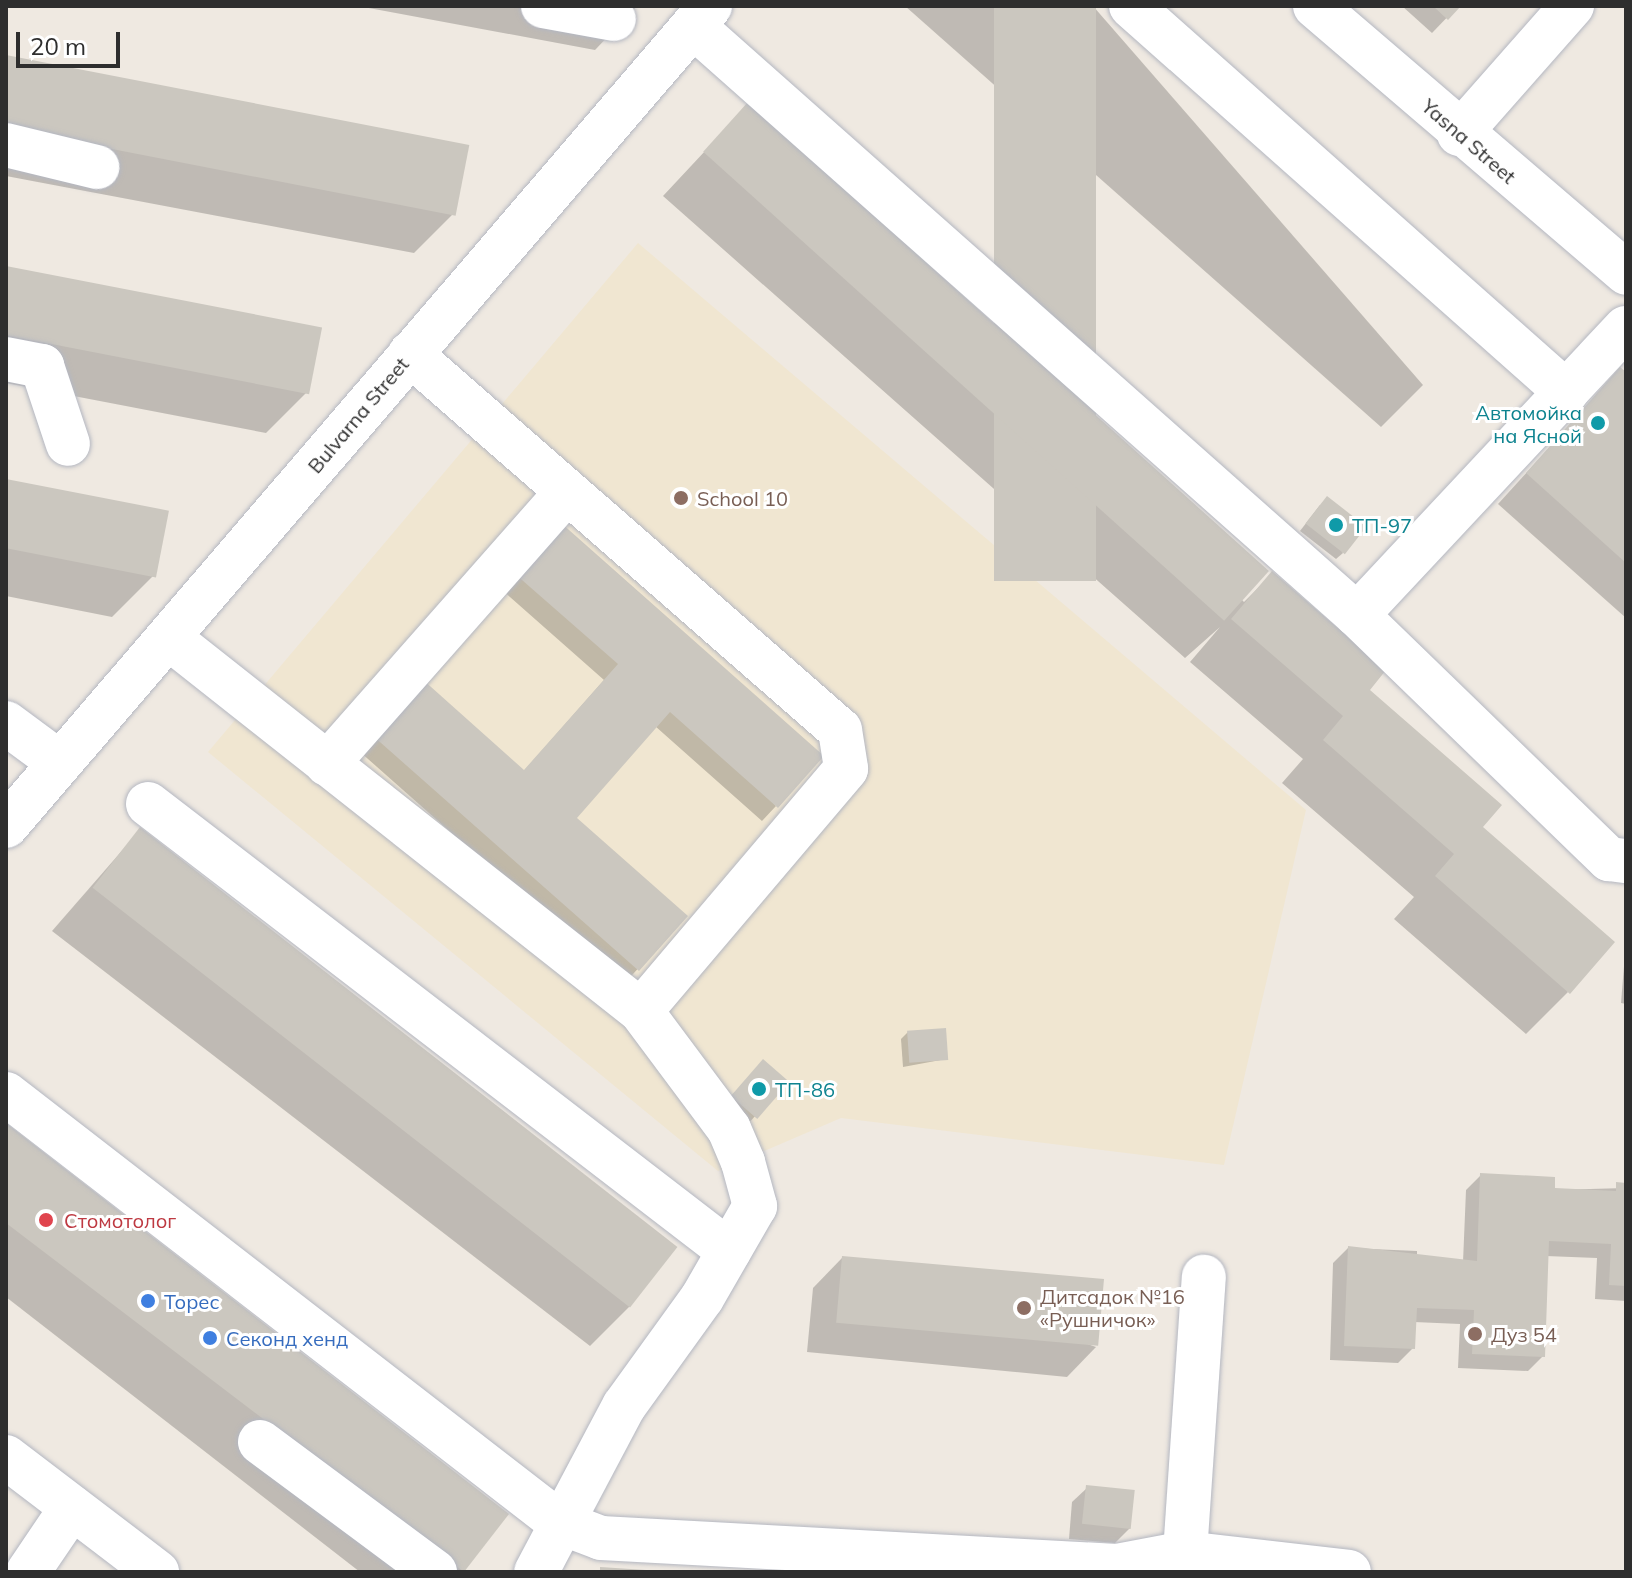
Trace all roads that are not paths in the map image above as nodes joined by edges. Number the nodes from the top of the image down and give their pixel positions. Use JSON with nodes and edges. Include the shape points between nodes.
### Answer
{"nodes":[{"id":1,"x":543,"y":6,"type":"edge"},
{"id":2,"x":1131,"y":6,"type":"edge"},
{"id":3,"x":1315,"y":6,"type":"edge"},
{"id":4,"x":1572,"y":6,"type":"edge"},
{"id":5,"x":702,"y":16,"type":"edge"},
{"id":6,"x":614,"y":19,"type":"dead end"},
{"id":7,"x":1459,"y":134,"type":"junction"},
{"id":8,"x":6,"y":145,"type":"edge"},
{"id":9,"x":97,"y":167,"type":"dead end"},
{"id":10,"x":1626,"y":273,"type":"edge"},
{"id":11,"x":1626,"y":328,"type":"edge"},
{"id":12,"x":410,"y":354,"type":"junction"},
{"id":13,"x":6,"y":359,"type":"edge"},
{"id":14,"x":1566,"y":392,"type":"junction"},
{"id":15,"x":68,"y":444,"type":"dead end"},
{"id":16,"x":567,"y":492,"type":"junction"},
{"id":17,"x":1357,"y":615,"type":"junction"},
{"id":18,"x":169,"y":638,"type":"junction"},
{"id":19,"x":6,"y":723,"type":"edge"},
{"id":20,"x":60,"y":763,"type":"junction"},
{"id":21,"x":327,"y":764,"type":"junction"},
{"id":22,"x":148,"y":804,"type":"dead end"},
{"id":23,"x":6,"y":826,"type":"edge"},
{"id":24,"x":1626,"y":861,"type":"edge"},
{"id":25,"x":641,"y":1011,"type":"junction"},
{"id":26,"x":6,"y":1094,"type":"edge"},
{"id":27,"x":729,"y":1251,"type":"junction"},
{"id":28,"x":1204,"y":1277,"type":"dead end"},
{"id":29,"x":260,"y":1442,"type":"dead end"},
{"id":30,"x":6,"y":1457,"type":"edge"},
{"id":31,"x":72,"y":1507,"type":"junction"},
{"id":32,"x":559,"y":1522,"type":"junction"},
{"id":33,"x":1185,"y":1553,"type":"junction"},
{"id":34,"x":28,"y":1572,"type":"edge"},
{"id":35,"x":157,"y":1572,"type":"edge"},
{"id":36,"x":435,"y":1572,"type":"edge"},
{"id":37,"x":536,"y":1572,"type":"edge"},
{"id":38,"x":1349,"y":1572,"type":"edge"}],
"edges":[{"from":1,"to":6,"type":"street"},
{"from":2,"to":14,"type":"street"},
{"from":3,"to":7,"type":"street","name":"Yasna Street"},
{"from":4,"to":7,"type":"street"},
{"from":5,"to":12,"type":"street","name":"Bulvarna Street"},
{"from":5,"to":17,"type":"street"},
{"from":7,"to":10,"type":"street","name":"Yasna Street"},
{"from":8,"to":9,"type":"street"},
{"from":11,"to":14,"type":"street"},
{"from":12,"to":16,"type":"street"},
{"from":12,"to":18,"type":"street","name":"Bulvarna Street"},
{"from":13,"to":15,"type":"street","via":[[42,366]]},
{"from":14,"to":17,"type":"street"},
{"from":16,"to":21,"type":"street"},
{"from":16,"to":25,"type":"street","via":[[840,730],[846,769]]},
{"from":17,"to":24,"type":"street","via":[[1609,859]]},
{"from":18,"to":20,"type":"street","name":"Bulvarna Street"},
{"from":18,"to":21,"type":"street"},
{"from":19,"to":20,"type":"street"},
{"from":20,"to":23,"type":"street","name":"Bulvarna Street"},
{"from":21,"to":25,"type":"street"},
{"from":22,"to":27,"type":"street"},
{"from":25,"to":27,"type":"street","via":[[729,1129],[743,1162],[755,1206]]},
{"from":26,"to":32,"type":"street"},
{"from":27,"to":32,"type":"street","via":[[624,1406]]},
{"from":28,"to":33,"type":"street"},
{"from":29,"to":36,"type":"street"},
{"from":30,"to":31,"type":"street"},
{"from":31,"to":34,"type":"street"},
{"from":31,"to":35,"type":"street"},
{"from":32,"to":33,"type":"street","via":[[601,1538],[1116,1566]]},
{"from":32,"to":37,"type":"street"},
{"from":33,"to":38,"type":"street"}]}
